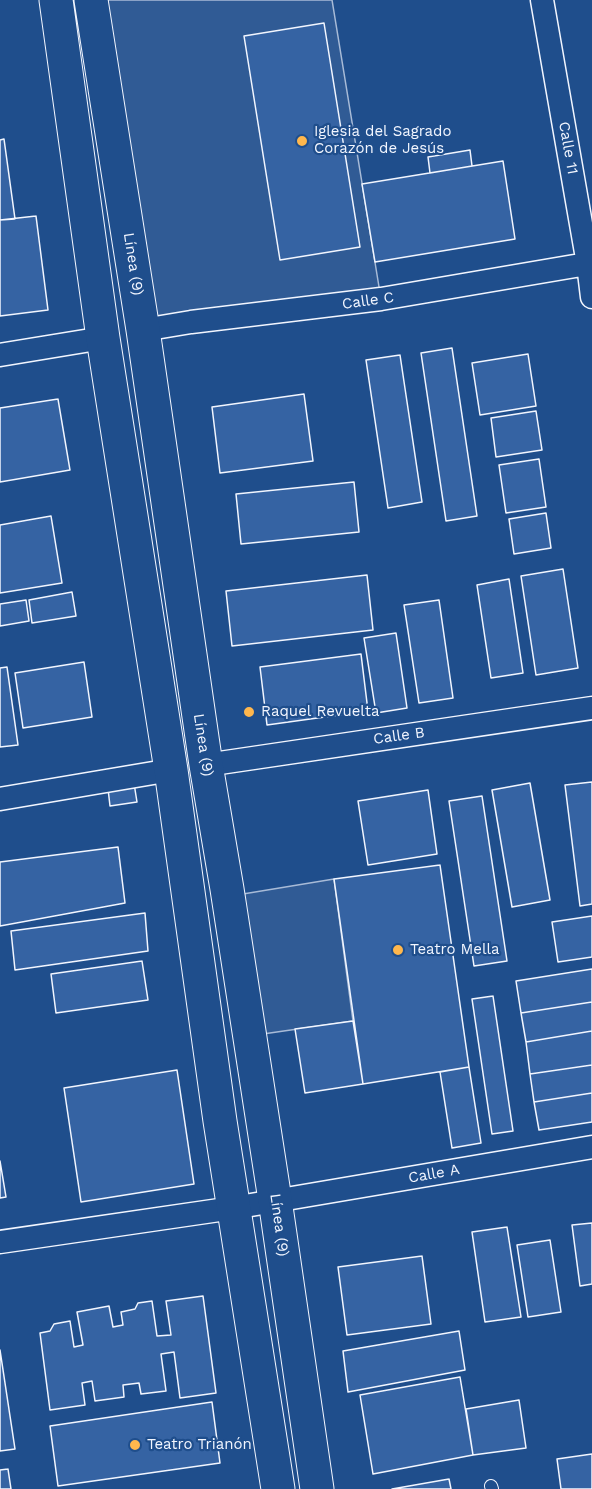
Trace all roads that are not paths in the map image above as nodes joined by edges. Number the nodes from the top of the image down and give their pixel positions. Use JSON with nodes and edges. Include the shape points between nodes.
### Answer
{"nodes":[{"id":1,"x":56,"y":0,"type":"edge"},
{"id":2,"x":91,"y":0,"type":"edge"},
{"id":3,"x":542,"y":0,"type":"edge"},
{"id":4,"x":590,"y":264,"type":"edge"},
{"id":5,"x":592,"y":297,"type":"edge"},
{"id":6,"x":143,"y":330,"type":"junction"},
{"id":7,"x":103,"y":338,"type":"junction"},
{"id":8,"x":0,"y":355,"type":"edge"},
{"id":9,"x":592,"y":708,"type":"edge"},
{"id":10,"x":206,"y":765,"type":"junction"},
{"id":11,"x":171,"y":770,"type":"junction"},
{"id":12,"x":0,"y":799,"type":"edge"},
{"id":13,"x":592,"y":1147,"type":"edge"},
{"id":14,"x":275,"y":1200,"type":"junction"},
{"id":15,"x":233,"y":1208,"type":"junction"},
{"id":16,"x":0,"y":1242,"type":"edge"},
{"id":17,"x":278,"y":1489,"type":"edge"},
{"id":18,"x":317,"y":1489,"type":"edge"}],
"edges":[{"from":1,"to":7,"type":"main road"},
{"from":2,"to":6,"type":"main road","name":"Línea (9)"},
{"from":3,"to":4,"type":"street","name":"Calle 11"},
{"from":4,"to":5,"type":"street","name":"Calle 11"},
{"from":4,"to":6,"type":"street","name":"Calle C","via":[[381,300]]},
{"from":6,"to":10,"type":"main road","name":"Línea (9)"},
{"from":7,"to":8,"type":"street"},
{"from":7,"to":11,"type":"main road"},
{"from":9,"to":10,"type":"street","name":"Calle B"},
{"from":10,"to":14,"type":"main road","name":"Línea (9)"},
{"from":11,"to":12,"type":"street"},
{"from":11,"to":15,"type":"main road"},
{"from":13,"to":14,"type":"street","name":"Calle A"},
{"from":14,"to":15,"type":"street","name":"Calle A"},
{"from":14,"to":18,"type":"main road","name":"Línea (9)"},
{"from":15,"to":16,"type":"street"},
{"from":15,"to":17,"type":"main road"}]}
